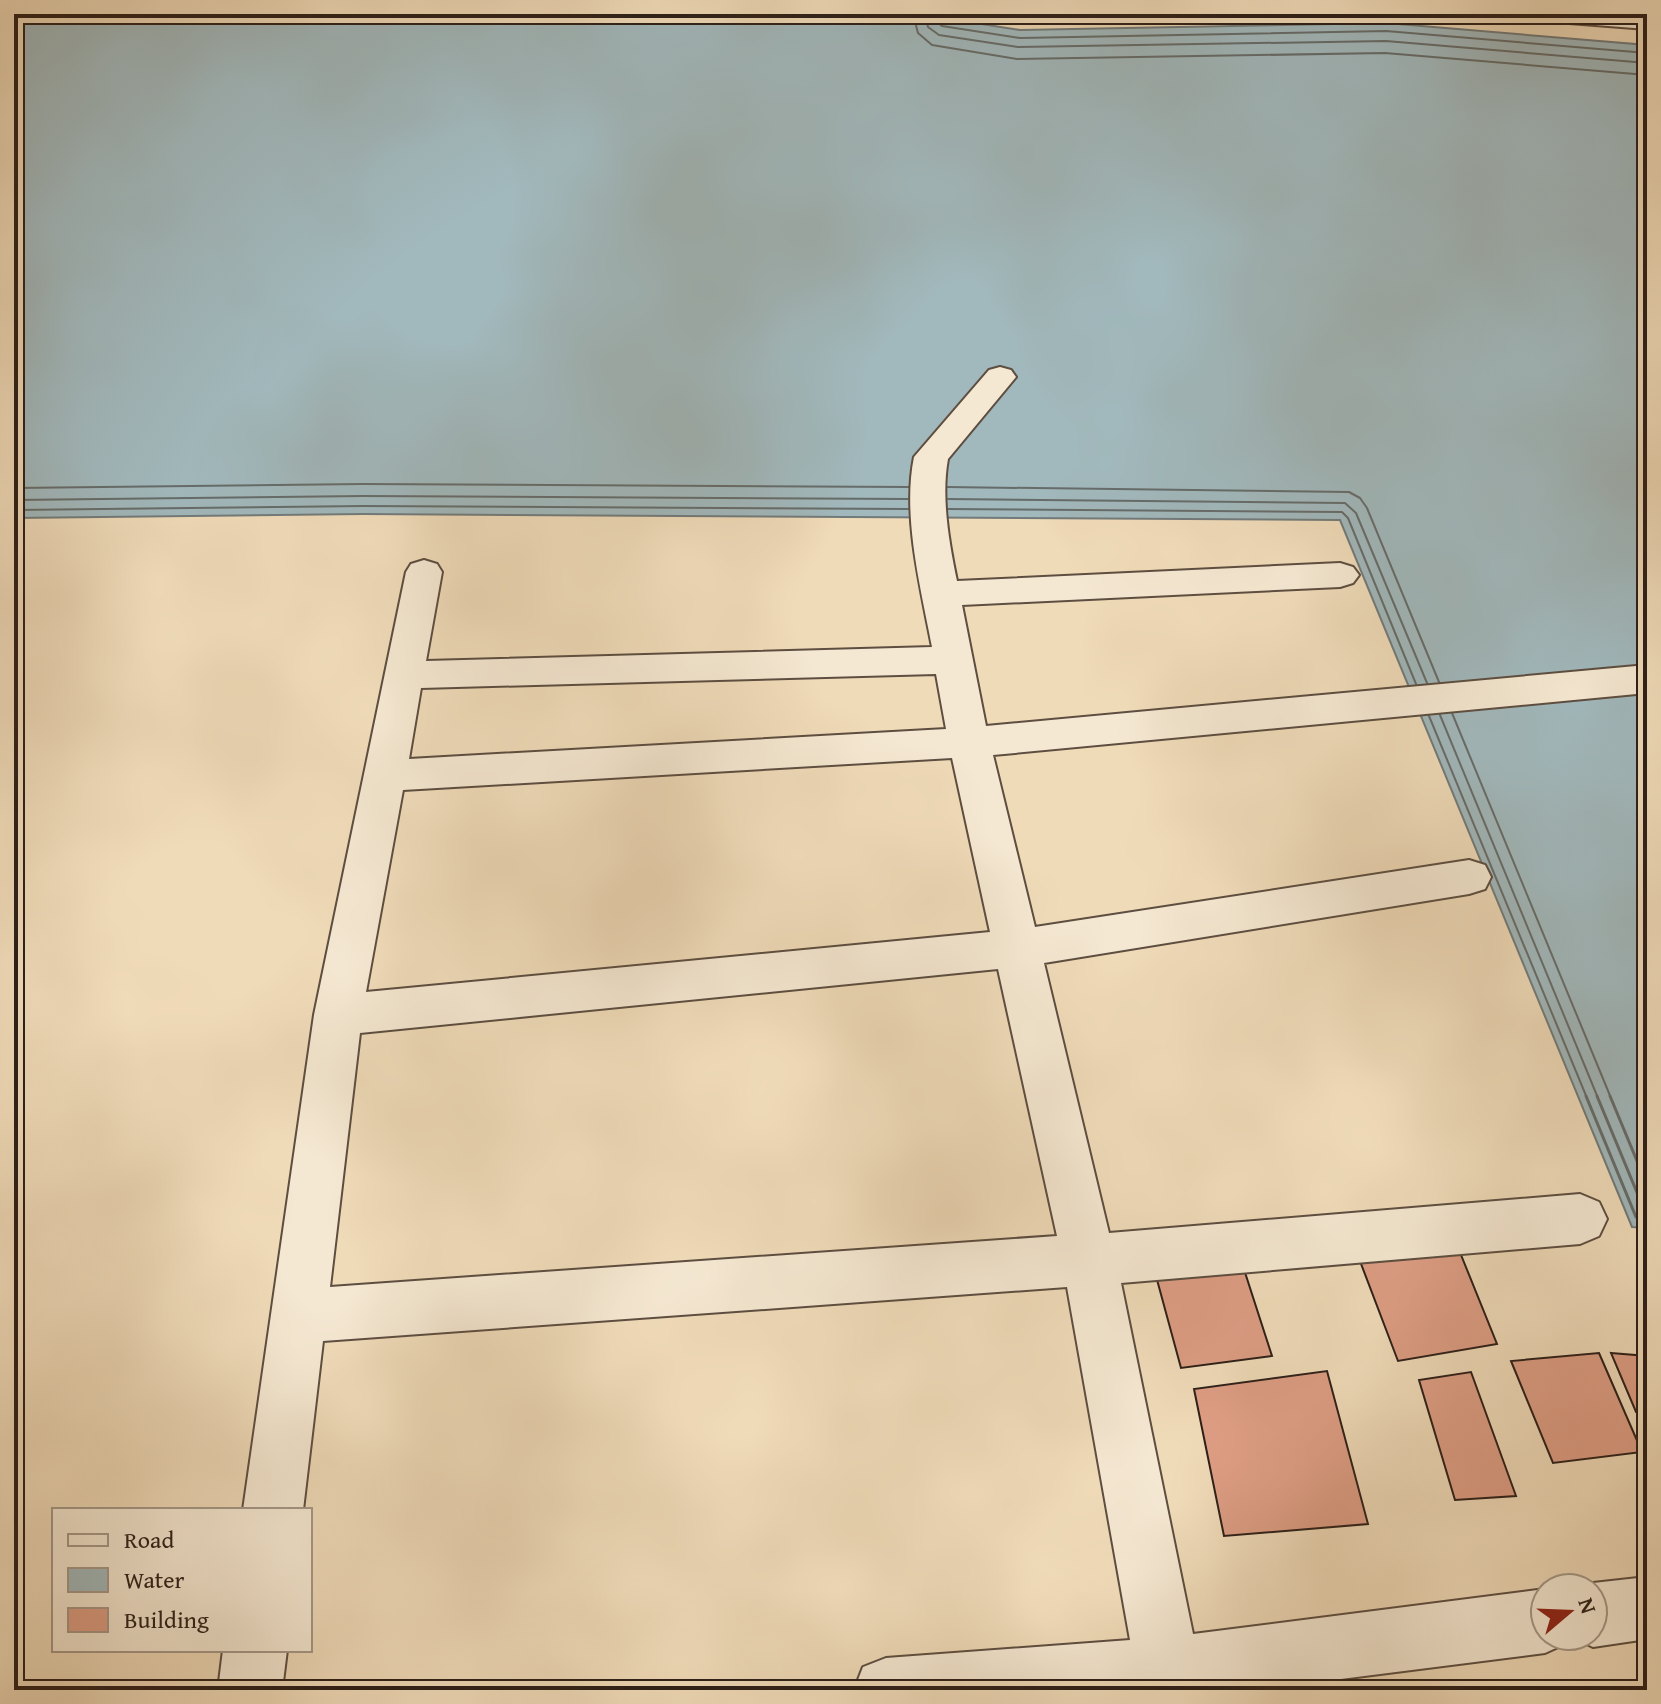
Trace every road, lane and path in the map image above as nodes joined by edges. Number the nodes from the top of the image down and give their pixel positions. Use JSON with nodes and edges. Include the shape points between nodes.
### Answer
{"nodes":[{"id":1,"x":1543,"y":14,"type":"edge"},
{"id":2,"x":1647,"y":22,"type":"edge"},
{"id":3,"x":1000,"y":377,"type":"dead end"},
{"id":4,"x":424,"y":572,"type":"dead end"},
{"id":5,"x":1340,"y":575,"type":"dead end"},
{"id":6,"x":941,"y":594,"type":"junction"},
{"id":7,"x":954,"y":660,"type":"junction"},
{"id":8,"x":404,"y":675,"type":"junction"},
{"id":9,"x":1647,"y":679,"type":"edge"},
{"id":10,"x":969,"y":742,"type":"junction"},
{"id":11,"x":383,"y":776,"type":"junction"},
{"id":12,"x":1469,"y":877,"type":"dead end"},
{"id":13,"x":1019,"y":948,"type":"junction"},
{"id":14,"x":338,"y":1015,"type":"junction"},
{"id":15,"x":1580,"y":1219,"type":"dead end"},
{"id":16,"x":1089,"y":1260,"type":"junction"},
{"id":17,"x":298,"y":1316,"type":"junction"},
{"id":18,"x":273,"y":1508,"type":"edge"},
{"id":19,"x":1647,"y":1608,"type":"edge"},
{"id":20,"x":1609,"y":1613,"type":"edge"},
{"id":21,"x":1529,"y":1624,"type":"edge"},
{"id":22,"x":255,"y":1652,"type":"edge"},
{"id":23,"x":1170,"y":1680,"type":"edge"},
{"id":24,"x":250,"y":1690,"type":"edge"},
{"id":25,"x":886,"y":1690,"type":"edge"}],
"edges":[{"from":1,"to":2,"type":"street"},
{"from":3,"to":6,"type":"street","via":[[931,457],[933,552]]},
{"from":4,"to":8,"type":"street"},
{"from":5,"to":6,"type":"street"},
{"from":6,"to":7,"type":"street"},
{"from":7,"to":8,"type":"street"},
{"from":7,"to":10,"type":"street"},
{"from":8,"to":11,"type":"street"},
{"from":9,"to":10,"type":"street"},
{"from":10,"to":11,"type":"street"},
{"from":10,"to":13,"type":"street"},
{"from":11,"to":14,"type":"street"},
{"from":12,"to":13,"type":"street"},
{"from":13,"to":14,"type":"street"},
{"from":13,"to":16,"type":"street"},
{"from":14,"to":17,"type":"street"},
{"from":15,"to":16,"type":"street"},
{"from":16,"to":17,"type":"street"},
{"from":16,"to":23,"type":"street"},
{"from":17,"to":18,"type":"street"},
{"from":19,"to":20,"type":"street"},
{"from":21,"to":23,"type":"street"},
{"from":22,"to":24,"type":"street"},
{"from":23,"to":25,"type":"street"}]}
